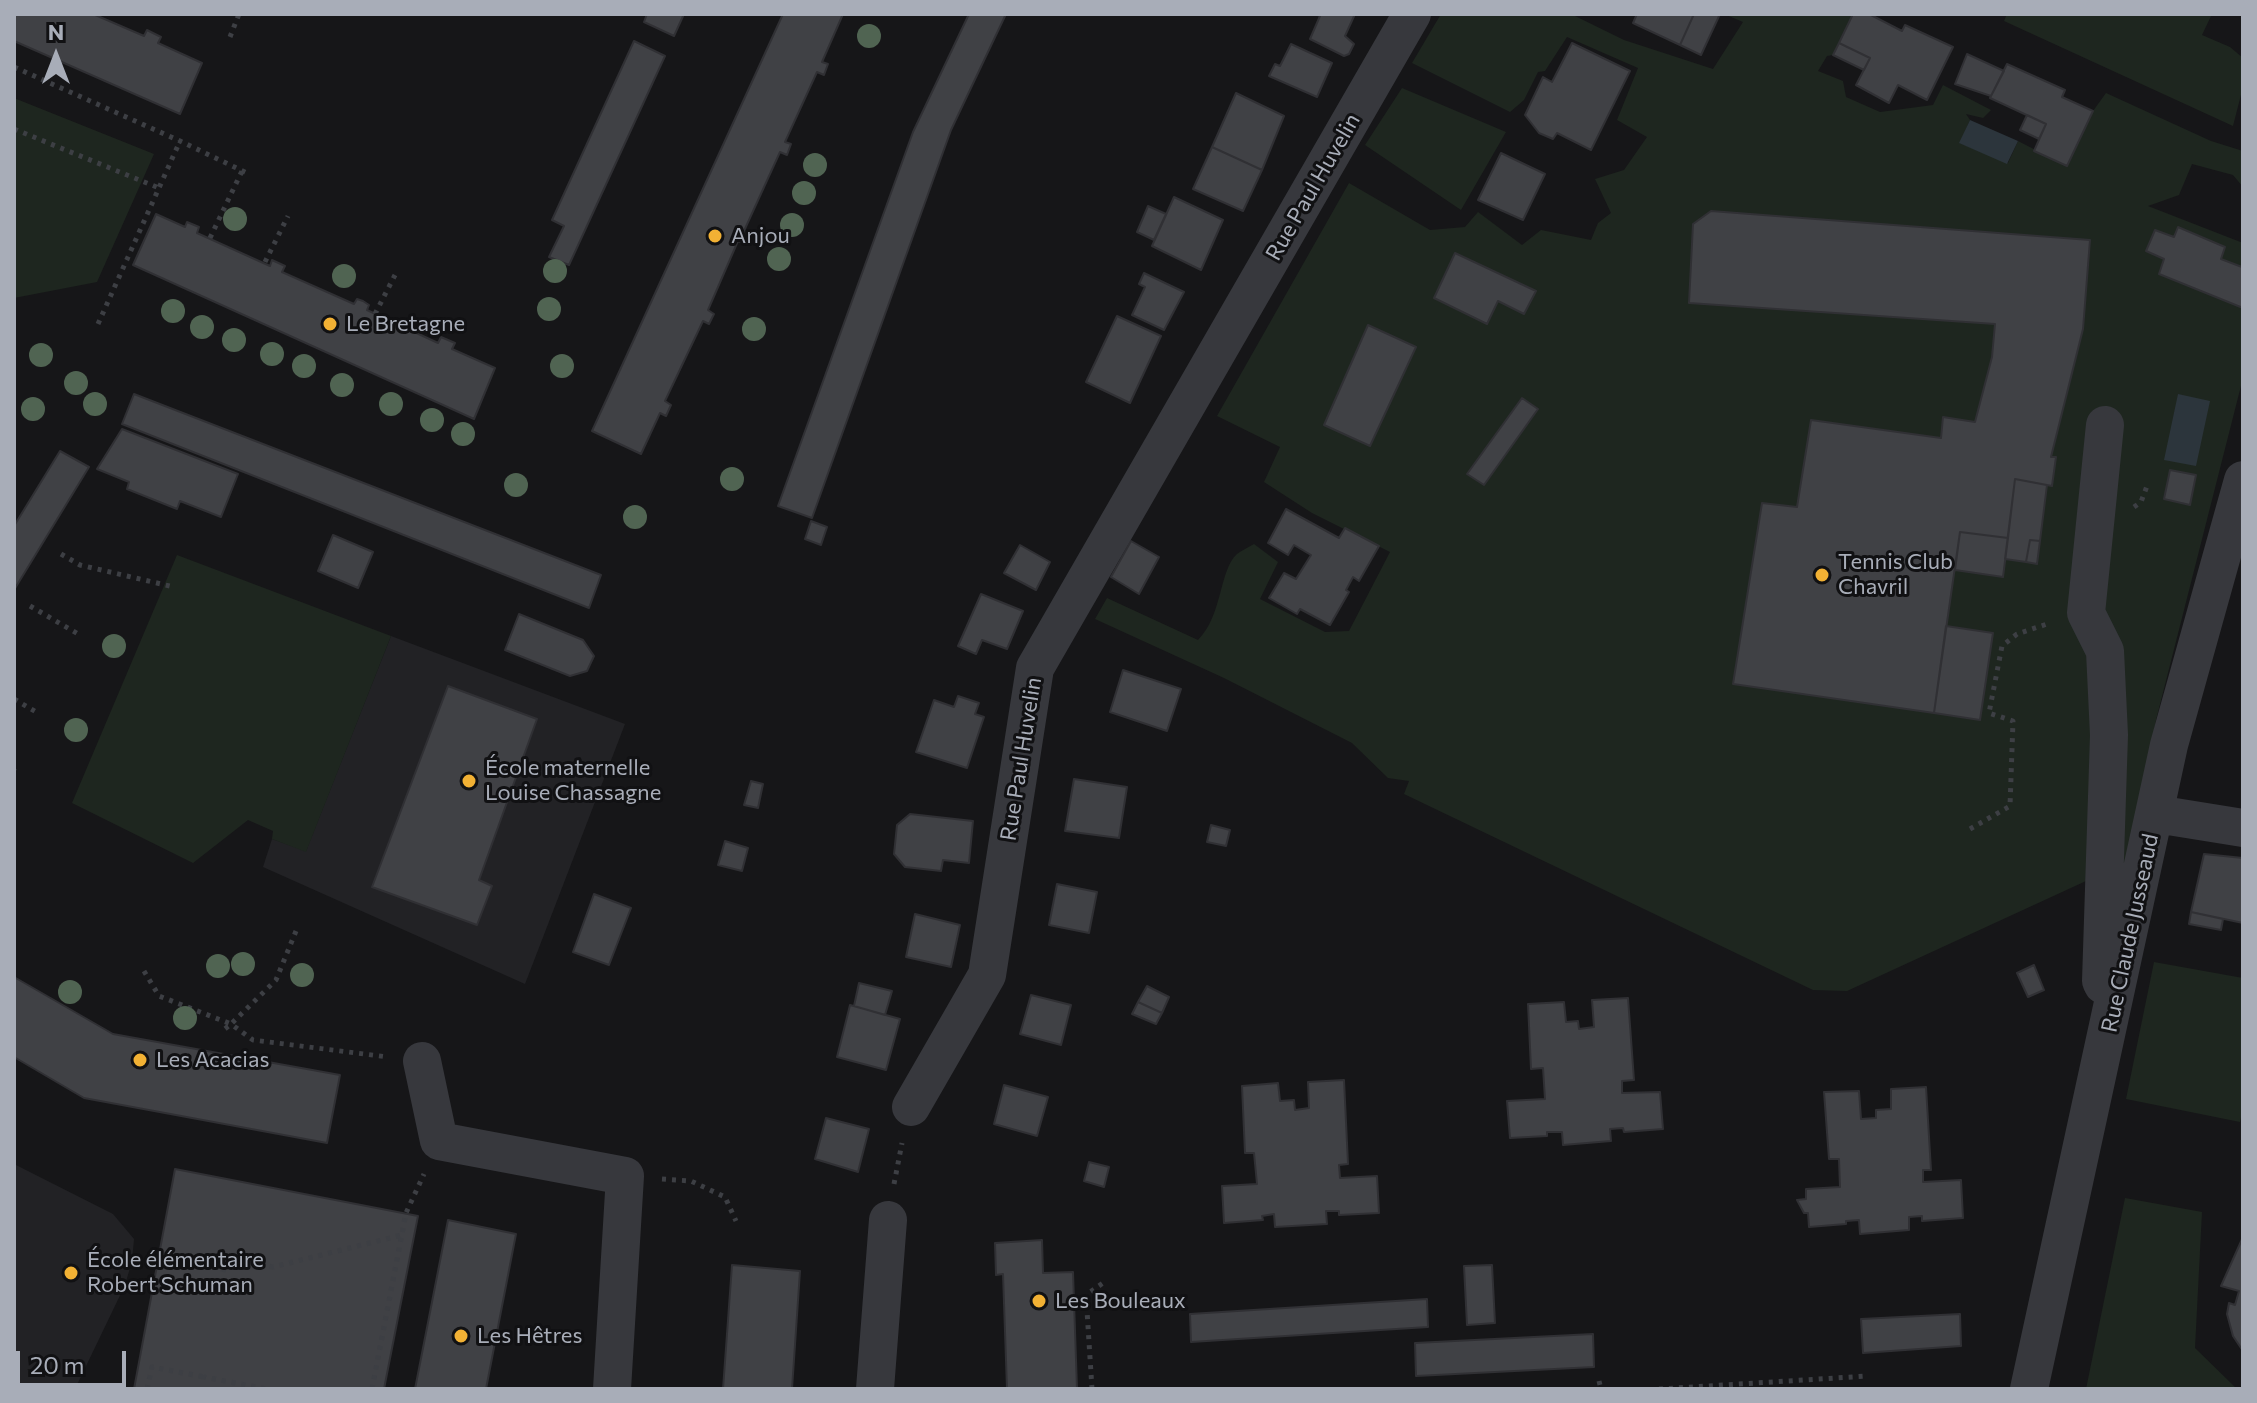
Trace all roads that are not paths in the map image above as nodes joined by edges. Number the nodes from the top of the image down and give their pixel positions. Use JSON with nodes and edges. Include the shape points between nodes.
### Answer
{"nodes":[{"id":1,"x":1412,"y":14,"type":"edge"},
{"id":2,"x":2105,"y":425,"type":"dead end"},
{"id":3,"x":2243,"y":480,"type":"edge"},
{"id":4,"x":2156,"y":814,"type":"junction"},
{"id":5,"x":2243,"y":828,"type":"edge"},
{"id":6,"x":2114,"y":1005,"type":"junction"},
{"id":7,"x":422,"y":1061,"type":"road end"},
{"id":8,"x":911,"y":1107,"type":"road end"},
{"id":9,"x":888,"y":1220,"type":"road end"},
{"id":10,"x":612,"y":1389,"type":"edge"},
{"id":11,"x":875,"y":1389,"type":"edge"},
{"id":12,"x":2029,"y":1389,"type":"edge"}],
"edges":[{"from":1,"to":8,"type":"street","name":"Rue Paul Huvelin","via":[[1035,668],[987,975]]},
{"from":2,"to":6,"type":"street","via":[[2086,613],[2105,651],[2109,735],[2101,981]]},
{"from":3,"to":4,"type":"street","name":"Rue Claude Jusseaud","via":[[2169,745]]},
{"from":4,"to":5,"type":"street"},
{"from":4,"to":6,"type":"street","name":"Rue Claude Jusseaud"},
{"from":6,"to":12,"type":"street","name":"Rue Claude Jusseaud"},
{"from":7,"to":10,"type":"street","via":[[439,1141],[625,1176]]},
{"from":9,"to":11,"type":"street"}]}
